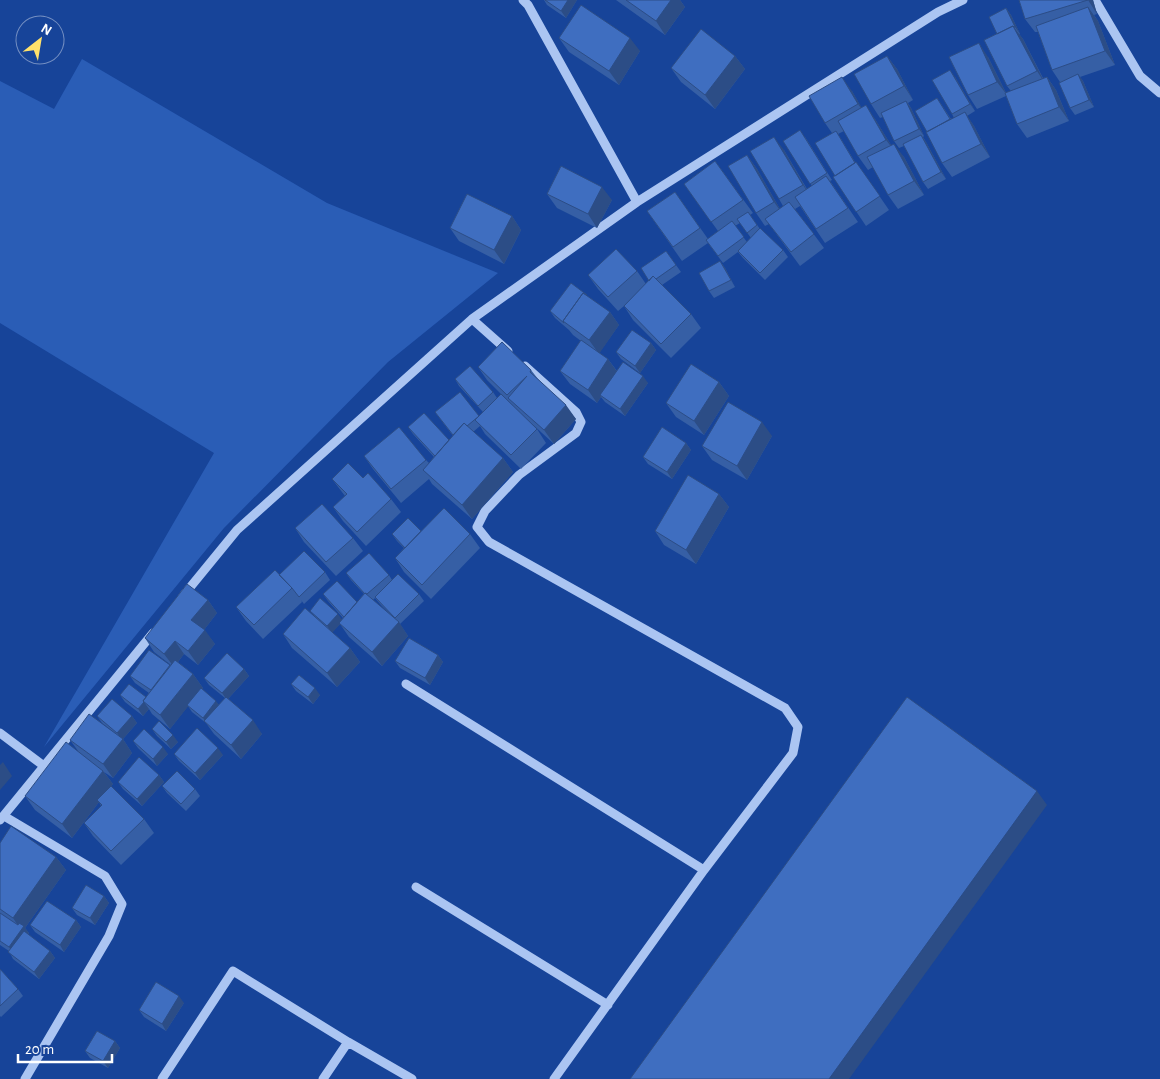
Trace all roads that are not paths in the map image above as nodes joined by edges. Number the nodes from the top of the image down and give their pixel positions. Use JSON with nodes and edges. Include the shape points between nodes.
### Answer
{"nodes":[{"id":1,"x":523,"y":0,"type":"edge"},
{"id":2,"x":964,"y":0,"type":"edge"},
{"id":3,"x":1095,"y":0,"type":"edge"},
{"id":4,"x":1160,"y":93,"type":"edge"},
{"id":5,"x":637,"y":202,"type":"junction"},
{"id":6,"x":472,"y":319,"type":"junction"},
{"id":7,"x":175,"y":606,"type":"edge"},
{"id":8,"x":156,"y":629,"type":"edge"},
{"id":9,"x":406,"y":684,"type":"dead end"},
{"id":10,"x":0,"y":733,"type":"edge"},
{"id":11,"x":44,"y":766,"type":"junction"},
{"id":12,"x":2,"y":818,"type":"edge"},
{"id":13,"x":704,"y":870,"type":"junction"},
{"id":14,"x":416,"y":887,"type":"dead end"},
{"id":15,"x":608,"y":1005,"type":"junction"},
{"id":16,"x":348,"y":1042,"type":"junction"},
{"id":17,"x":25,"y":1079,"type":"edge"},
{"id":18,"x":162,"y":1079,"type":"edge"},
{"id":19,"x":324,"y":1079,"type":"edge"},
{"id":20,"x":412,"y":1079,"type":"edge"},
{"id":21,"x":554,"y":1079,"type":"edge"}],
"edges":[{"from":1,"to":5,"type":"street"},
{"from":2,"to":5,"type":"street","via":[[938,12]]},
{"from":3,"to":4,"type":"street","via":[[1140,76]]},
{"from":5,"to":6,"type":"street"},
{"from":6,"to":7,"type":"street","via":[[237,530]]},
{"from":6,"to":13,"type":"street","via":[[576,412],[581,422],[576,434],[519,475],[485,511],[477,527],[489,542],[785,708],[798,727],[793,753]]},
{"from":8,"to":11,"type":"street"},
{"from":9,"to":13,"type":"street"},
{"from":10,"to":11,"type":"street"},
{"from":11,"to":12,"type":"street"},
{"from":12,"to":17,"type":"street","via":[[105,876],[122,904],[109,936]]},
{"from":13,"to":15,"type":"street"},
{"from":14,"to":15,"type":"street"},
{"from":15,"to":21,"type":"street"},
{"from":16,"to":18,"type":"street","via":[[233,971]]},
{"from":16,"to":19,"type":"street"},
{"from":16,"to":20,"type":"street"}]}
